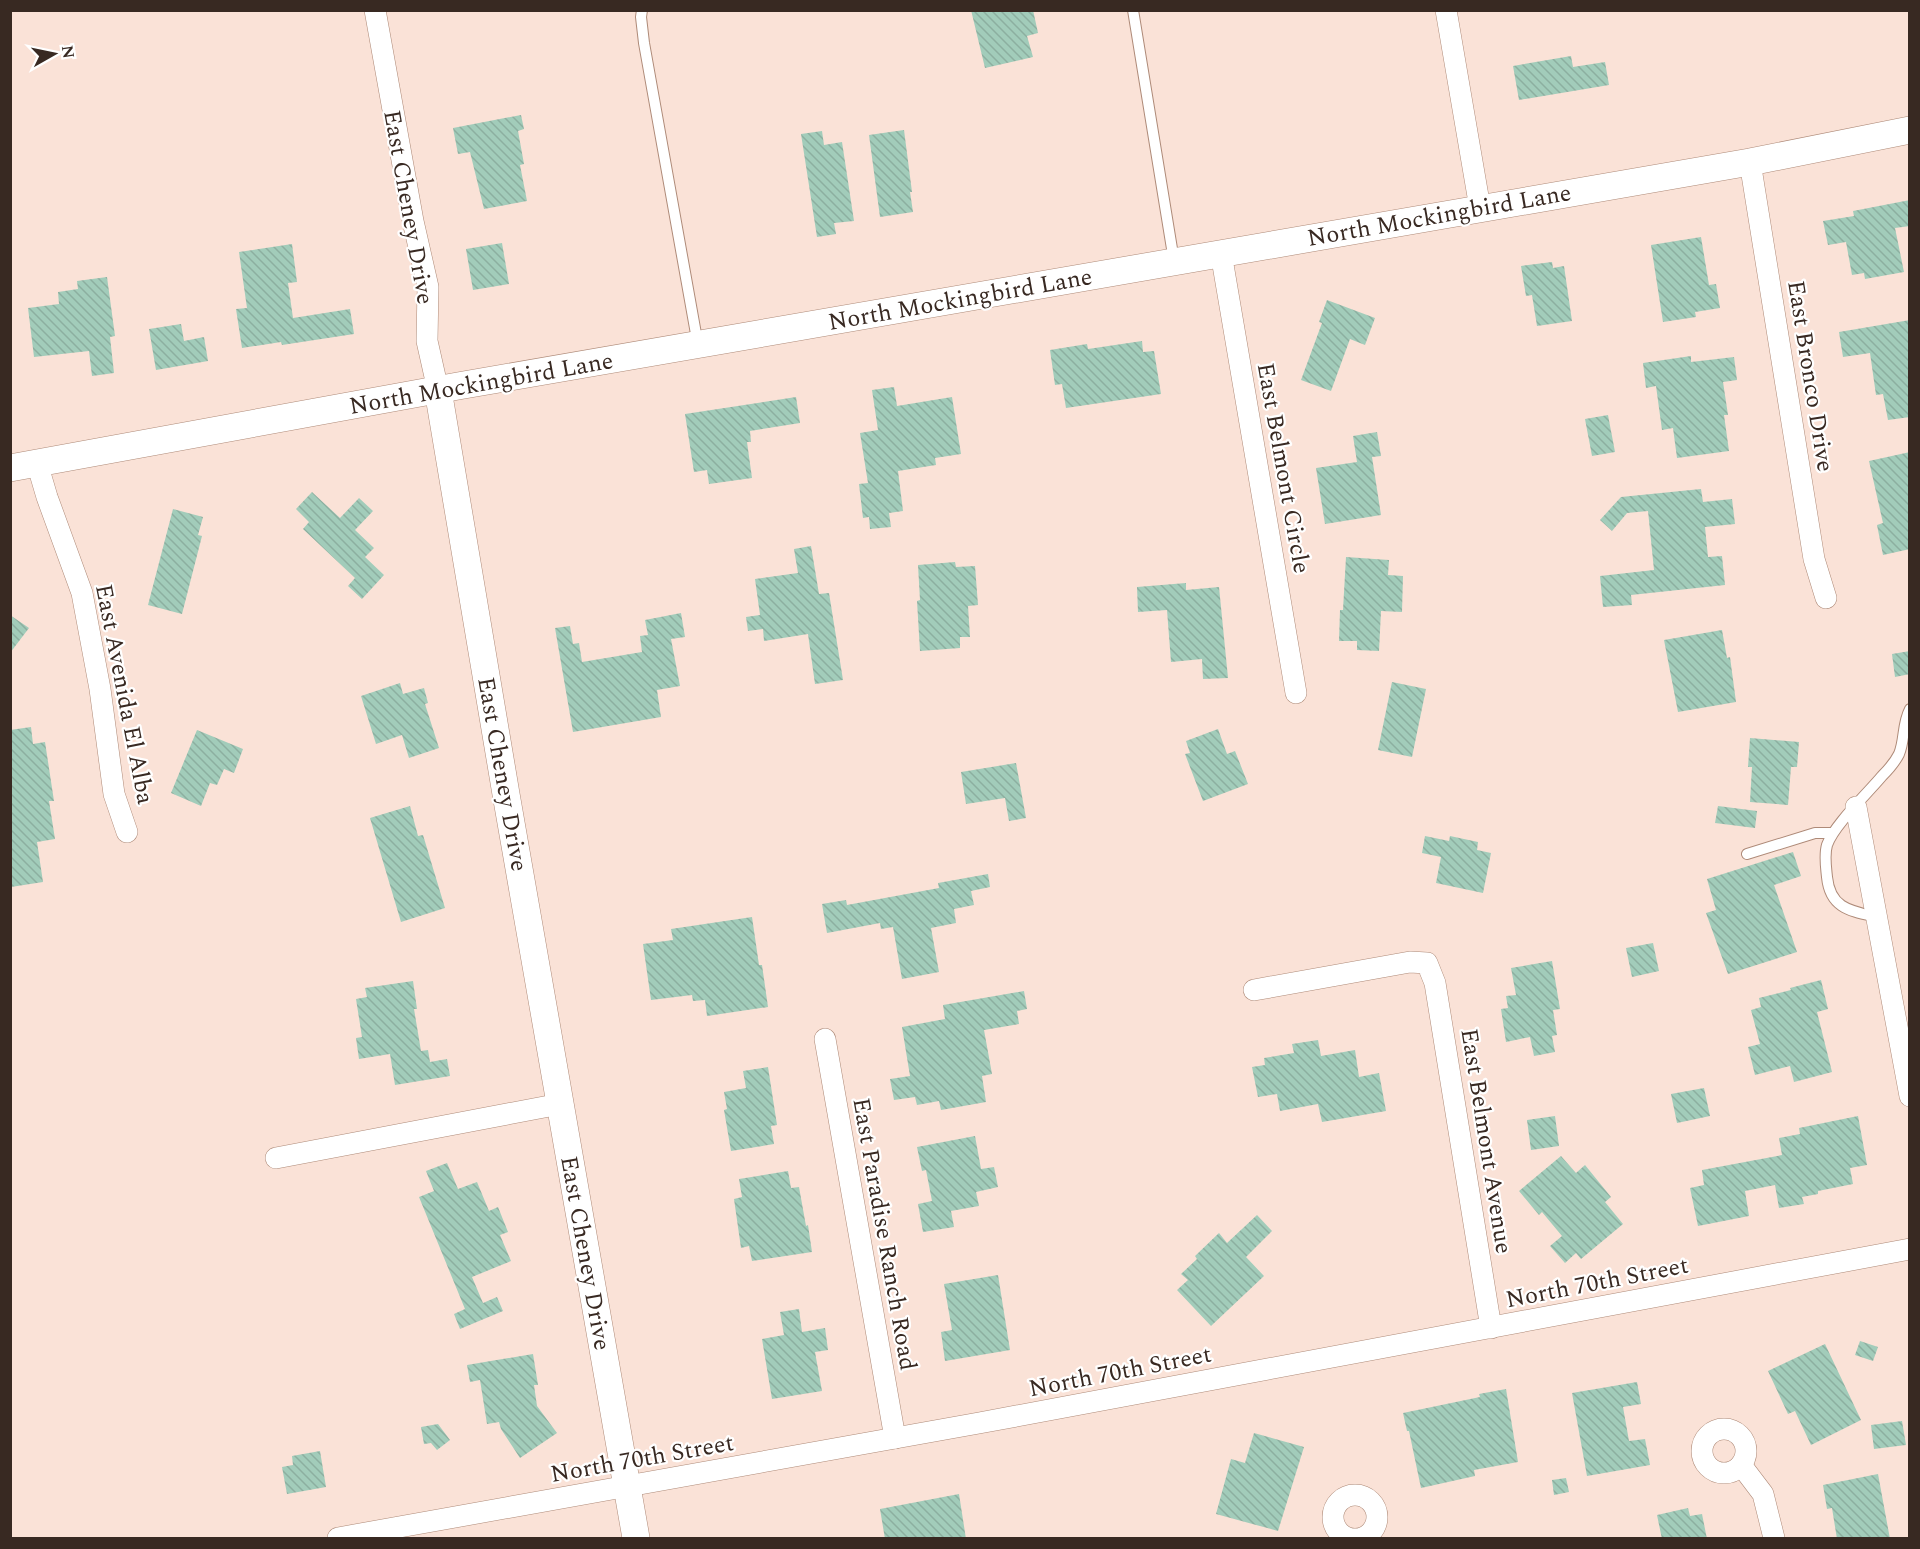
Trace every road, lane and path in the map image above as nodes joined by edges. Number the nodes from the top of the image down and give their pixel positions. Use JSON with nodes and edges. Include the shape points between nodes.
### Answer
{"nodes":[{"id":1,"x":375,"y":10,"type":"edge"},
{"id":2,"x":642,"y":10,"type":"edge"},
{"id":3,"x":1133,"y":10,"type":"edge"},
{"id":4,"x":1446,"y":10,"type":"edge"},
{"id":5,"x":1910,"y":130,"type":"edge"},
{"id":6,"x":1750,"y":162,"type":"junction"},
{"id":7,"x":1480,"y":208,"type":"junction"},
{"id":8,"x":1221,"y":253,"type":"junction"},
{"id":9,"x":1174,"y":261,"type":"junction"},
{"id":10,"x":698,"y":345,"type":"junction"},
{"id":11,"x":438,"y":390,"type":"junction"},
{"id":12,"x":38,"y":464,"type":"junction"},
{"id":13,"x":10,"y":468,"type":"edge"},
{"id":14,"x":1827,"y":598,"type":"dead end"},
{"id":15,"x":1296,"y":693,"type":"dead end"},
{"id":16,"x":1910,"y":710,"type":"edge"},
{"id":17,"x":1856,"y":807,"type":"junction"},
{"id":18,"x":127,"y":832,"type":"dead end"},
{"id":19,"x":1832,"y":833,"type":"junction"},
{"id":20,"x":1747,"y":854,"type":"dead end"},
{"id":21,"x":1876,"y":917,"type":"junction"},
{"id":22,"x":1254,"y":990,"type":"dead end"},
{"id":23,"x":825,"y":1039,"type":"dead end"},
{"id":24,"x":1910,"y":1096,"type":"edge"},
{"id":25,"x":560,"y":1104,"type":"junction"},
{"id":26,"x":276,"y":1158,"type":"dead end"},
{"id":27,"x":1910,"y":1249,"type":"edge"},
{"id":28,"x":1491,"y":1328,"type":"junction"},
{"id":29,"x":895,"y":1438,"type":"junction"},
{"id":30,"x":1741,"y":1465,"type":"dead end"},
{"id":31,"x":627,"y":1487,"type":"junction"},
{"id":32,"x":422,"y":1532,"type":"edge"},
{"id":33,"x":338,"y":1539,"type":"edge"},
{"id":34,"x":636,"y":1539,"type":"edge"},
{"id":35,"x":1774,"y":1539,"type":"edge"}],
"edges":[{"from":1,"to":11,"type":"street","name":"East Cheney Drive","via":[[428,287],[428,341]]},
{"from":2,"to":10,"type":"lane","via":[[644,43]]},
{"from":3,"to":9,"type":"lane"},
{"from":4,"to":7,"type":"street"},
{"from":5,"to":6,"type":"street","name":"North Mockingbird Lane"},
{"from":6,"to":7,"type":"street","name":"North Mockingbird Lane"},
{"from":6,"to":14,"type":"street","name":"East Bronco Drive","via":[[1814,558]]},
{"from":7,"to":8,"type":"street","name":"North Mockingbird Lane"},
{"from":8,"to":9,"type":"street","name":"North Mockingbird Lane"},
{"from":8,"to":15,"type":"street","name":"East Belmont Circle"},
{"from":9,"to":10,"type":"street","name":"North Mockingbird Lane"},
{"from":10,"to":11,"type":"street","name":"North Mockingbird Lane"},
{"from":11,"to":12,"type":"street","name":"North Mockingbird Lane"},
{"from":11,"to":25,"type":"street","name":"East Cheney Drive"},
{"from":12,"to":13,"type":"street","name":"North Mockingbird Lane"},
{"from":12,"to":18,"type":"street","name":"East Avenida El Alba","via":[[81,593],[98,678],[114,794]]},
{"from":16,"to":17,"type":"lane","via":[[1899,754]]},
{"from":17,"to":19,"type":"lane"},
{"from":17,"to":21,"type":"street"},
{"from":19,"to":20,"type":"lane","via":[[1815,833]]},
{"from":19,"to":21,"type":"lane","via":[[1826,848],[1832,896],[1851,911]]},
{"from":21,"to":24,"type":"street"},
{"from":22,"to":28,"type":"street","name":"East Belmont Avenue","via":[[1410,962],[1427,963],[1435,983]]},
{"from":23,"to":29,"type":"street","name":"East Paradise Ranch Road"},
{"from":25,"to":26,"type":"street"},
{"from":25,"to":31,"type":"street","name":"East Cheney Drive"},
{"from":27,"to":28,"type":"street","name":"North 70th Street"},
{"from":28,"to":29,"type":"street","name":"North 70th Street"},
{"from":29,"to":31,"type":"street","name":"North 70th Street"},
{"from":30,"to":35,"type":"street","via":[[1763,1494]]},
{"from":31,"to":32,"type":"street","name":"North 70th Street"},
{"from":31,"to":34,"type":"street","name":"East Cheney Drive"},
{"from":32,"to":33,"type":"street","name":"North 70th Street"}]}
